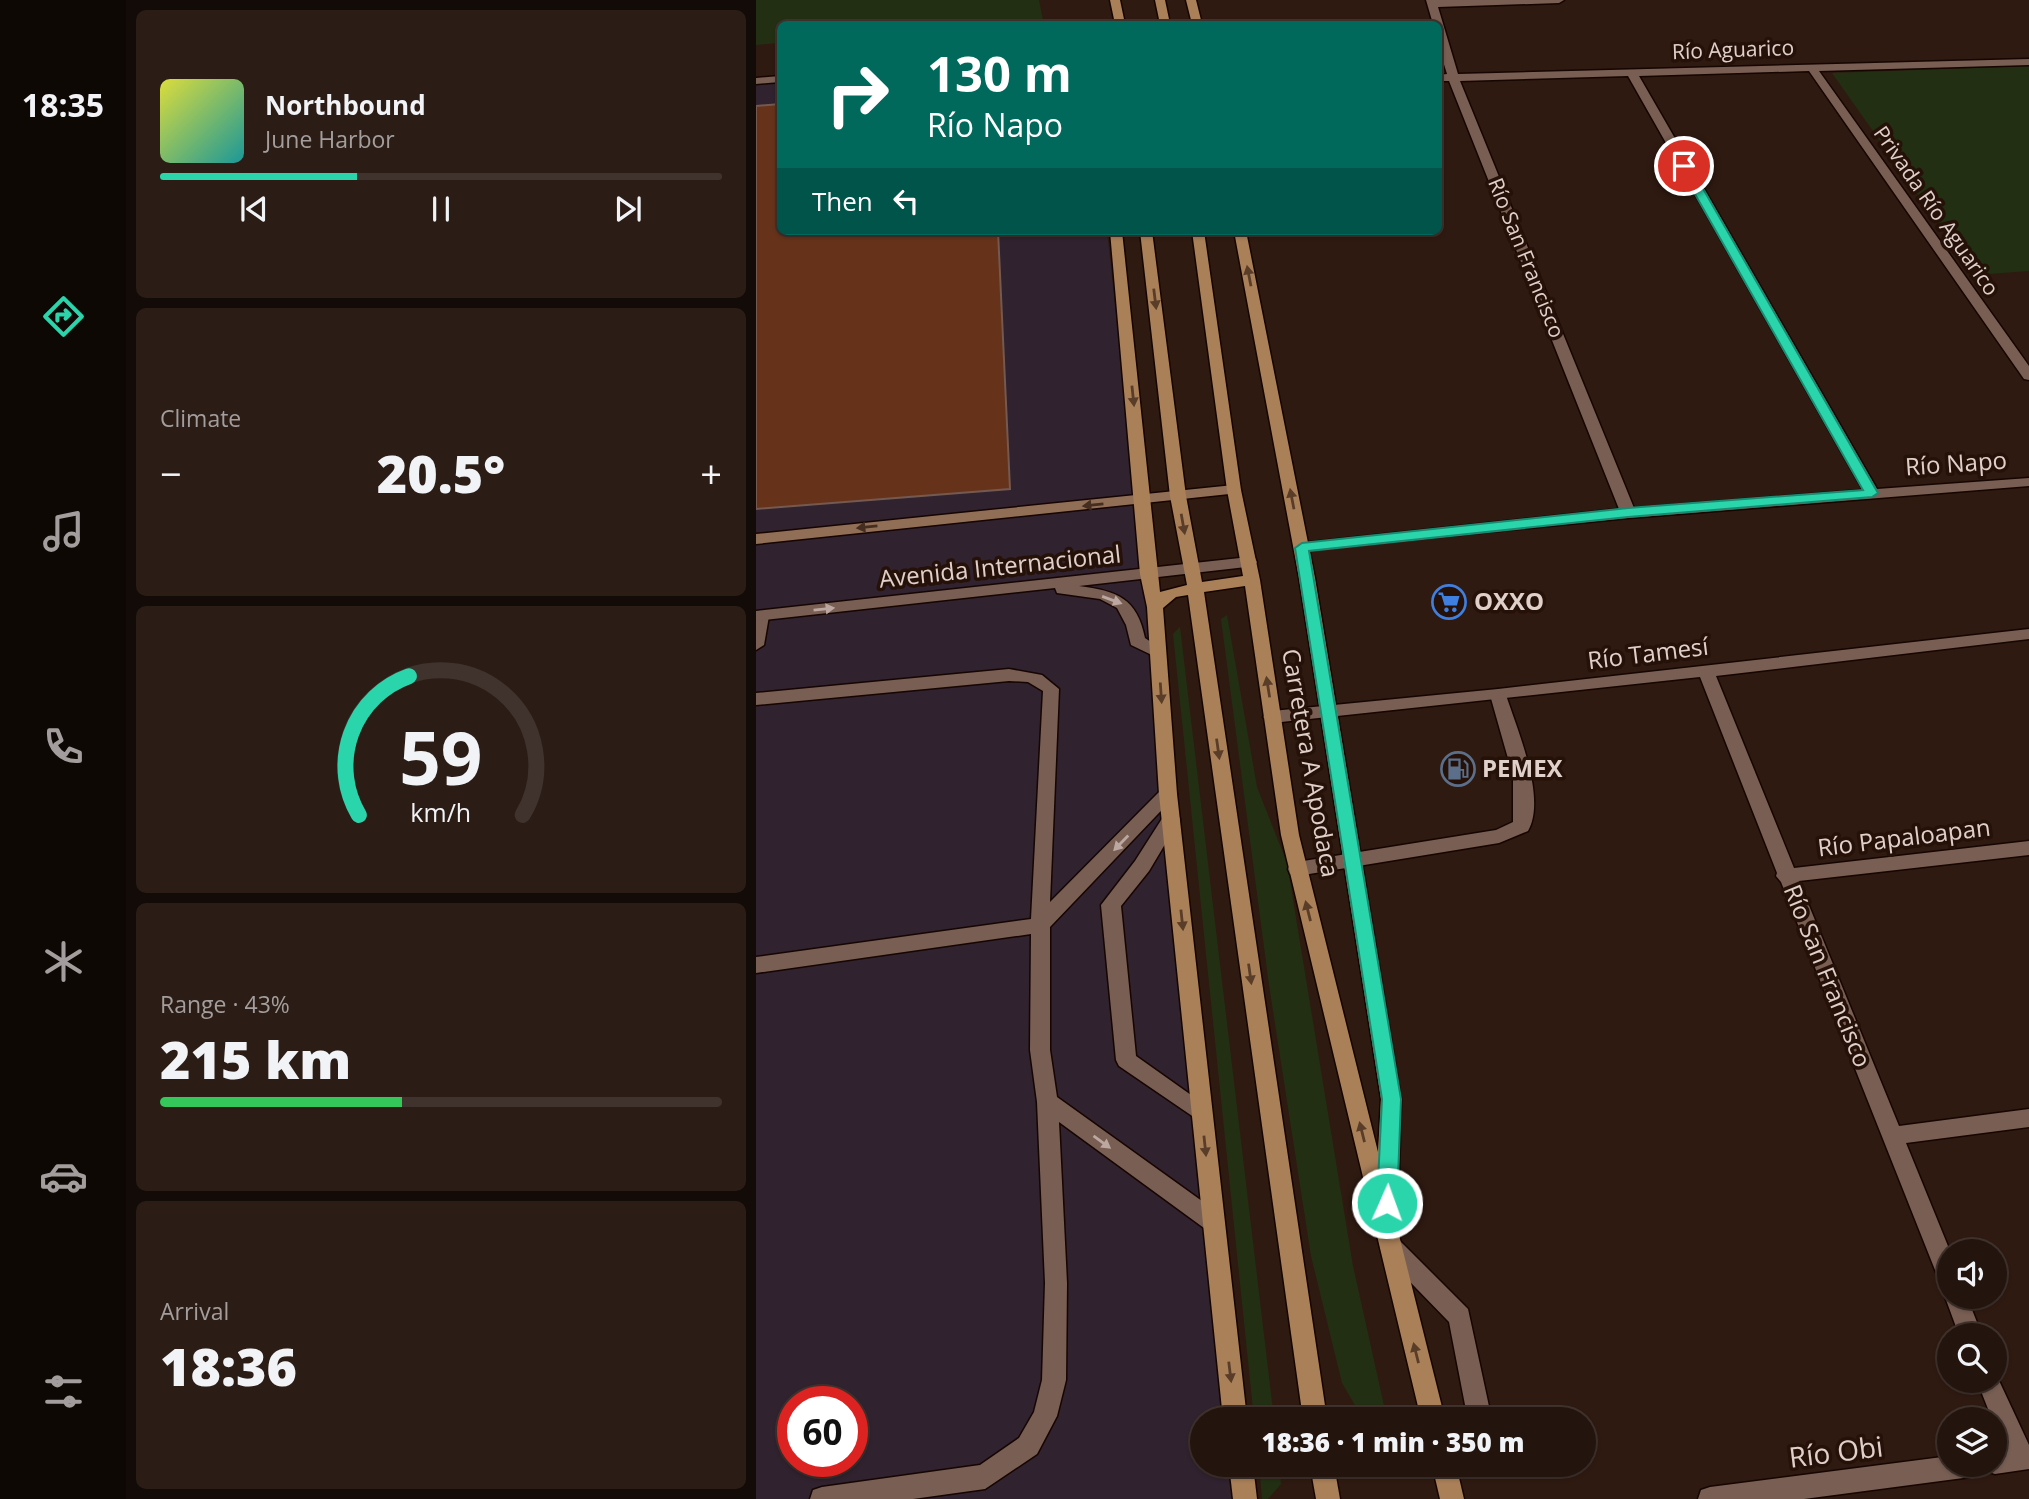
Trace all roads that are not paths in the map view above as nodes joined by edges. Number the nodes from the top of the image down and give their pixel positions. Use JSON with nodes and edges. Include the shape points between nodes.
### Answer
{"nodes":[{"id":1,"x":1115,"y":0,"type":"edge"},
{"id":2,"x":1160,"y":0,"type":"edge"},
{"id":3,"x":1191,"y":0,"type":"edge"},
{"id":4,"x":1559,"y":0,"type":"edge"},
{"id":5,"x":1432,"y":2,"type":"edge"},
{"id":6,"x":1119,"y":21,"type":"edge"},
{"id":7,"x":1164,"y":21,"type":"edge"},
{"id":8,"x":1196,"y":21,"type":"edge"},
{"id":9,"x":1437,"y":21,"type":"edge"},
{"id":10,"x":1442,"y":38,"type":"edge"},
{"id":11,"x":2029,"y":62,"type":"edge"},
{"id":12,"x":1811,"y":67,"type":"junction"},
{"id":13,"x":1631,"y":72,"type":"junction"},
{"id":14,"x":1453,"y":77,"type":"junction"},
{"id":15,"x":1442,"y":78,"type":"edge"},
{"id":16,"x":777,"y":79,"type":"edge"},
{"id":17,"x":756,"y":81,"type":"edge"},
{"id":18,"x":1116,"y":235,"type":"edge"},
{"id":19,"x":1146,"y":235,"type":"edge"},
{"id":20,"x":1199,"y":235,"type":"edge"},
{"id":21,"x":1241,"y":235,"type":"edge"},
{"id":22,"x":2029,"y":376,"type":"edge"},
{"id":23,"x":2029,"y":482,"type":"edge"},
{"id":24,"x":1234,"y":490,"type":"junction"},
{"id":25,"x":1872,"y":493,"type":"junction"},
{"id":26,"x":1178,"y":496,"type":"junction"},
{"id":27,"x":1143,"y":500,"type":"junction"},
{"id":28,"x":1628,"y":513,"type":"junction"},
{"id":29,"x":756,"y":539,"type":"edge"},
{"id":30,"x":1302,"y":548,"type":"junction"},
{"id":31,"x":1251,"y":571,"type":"junction"},
{"id":32,"x":1148,"y":574,"type":"junction"},
{"id":33,"x":1193,"y":578,"type":"junction"},
{"id":34,"x":1021,"y":588,"type":"junction"},
{"id":35,"x":1155,"y":607,"type":"junction"},
{"id":36,"x":758,"y":616,"type":"edge"},
{"id":37,"x":2029,"y":634,"type":"edge"},
{"id":38,"x":756,"y":645,"type":"edge"},
{"id":39,"x":1158,"y":652,"type":"junction"},
{"id":40,"x":1706,"y":672,"type":"junction"},
{"id":41,"x":1498,"y":695,"type":"junction"},
{"id":42,"x":756,"y":699,"type":"edge"},
{"id":43,"x":1328,"y":711,"type":"junction"},
{"id":44,"x":1272,"y":717,"type":"junction"},
{"id":45,"x":1168,"y":794,"type":"junction"},
{"id":46,"x":1171,"y":819,"type":"junction"},
{"id":47,"x":2029,"y":848,"type":"edge"},
{"id":48,"x":1352,"y":860,"type":"junction"},
{"id":49,"x":1297,"y":869,"type":"junction"},
{"id":50,"x":1786,"y":876,"type":"junction"},
{"id":51,"x":1040,"y":925,"type":"junction"},
{"id":52,"x":756,"y":965,"type":"edge"},
{"id":53,"x":1047,"y":1102,"type":"junction"},
{"id":54,"x":1202,"y":1113,"type":"junction"},
{"id":55,"x":2029,"y":1118,"type":"edge"},
{"id":56,"x":1892,"y":1136,"type":"junction"},
{"id":57,"x":1212,"y":1221,"type":"junction"},
{"id":58,"x":1388,"y":1238,"type":"junction"},
{"id":59,"x":1937,"y":1248,"type":"edge"},
{"id":60,"x":1995,"y":1393,"type":"edge"},
{"id":61,"x":1235,"y":1407,"type":"edge"},
{"id":62,"x":1313,"y":1407,"type":"edge"},
{"id":63,"x":1430,"y":1407,"type":"edge"},
{"id":64,"x":1477,"y":1407,"type":"edge"},
{"id":65,"x":2025,"y":1458,"type":"edge"},
{"id":66,"x":2007,"y":1460,"type":"edge"},
{"id":67,"x":1937,"y":1469,"type":"edge"},
{"id":68,"x":1242,"y":1477,"type":"edge"},
{"id":69,"x":1324,"y":1477,"type":"edge"},
{"id":70,"x":822,"y":1499,"type":"edge"},
{"id":71,"x":1245,"y":1499,"type":"edge"},
{"id":72,"x":1328,"y":1499,"type":"edge"},
{"id":73,"x":1710,"y":1499,"type":"edge"}],
"edges":[{"from":1,"to":6,"type":"main road"},
{"from":2,"to":7,"type":"main road"},
{"from":3,"to":8,"type":"main road"},
{"from":4,"to":5,"type":"street"},
{"from":5,"to":9,"type":"street","name":"Río San Francisco"},
{"from":10,"to":14,"type":"street","name":"Río San Francisco"},
{"from":11,"to":12,"type":"street","name":"Río Aguarico"},
{"from":12,"to":13,"type":"street","name":"Río Aguarico"},
{"from":12,"to":22,"type":"street","name":"Privada Río Aguarico"},
{"from":13,"to":14,"type":"street","name":"Río Aguarico"},
{"from":13,"to":25,"type":"street"},
{"from":14,"to":15,"type":"street","name":"Río Aguarico"},
{"from":14,"to":28,"type":"street","name":"Río San Francisco"},
{"from":16,"to":17,"type":"street"},
{"from":18,"to":27,"type":"main road","one_way":true},
{"from":19,"to":26,"type":"main road","one_way":true},
{"from":20,"to":24,"type":"main road","name":"Carretera A Apodaca"},
{"from":30,"to":21,"type":"main road","one_way":true},
{"from":23,"to":25,"type":"street","name":"Río Napo"},
{"from":24,"to":26,"type":"main road"},
{"from":24,"to":31,"type":"main road","name":"Carretera A Apodaca"},
{"from":25,"to":28,"type":"street","name":"Río Napo"},
{"from":26,"to":27,"type":"main road"},
{"from":26,"to":33,"type":"main road","one_way":true},
{"from":27,"to":29,"type":"main road","one_way":true},
{"from":27,"to":32,"type":"main road"},
{"from":28,"to":30,"type":"street","name":"Río Napo"},
{"from":30,"to":43,"type":"main road"},
{"from":31,"to":33,"type":"main road"},
{"from":44,"to":31,"type":"main road","name":"Carretera A Apodaca","one_way":true},
{"from":32,"to":33,"type":"street","name":"Avenida Internacional"},
{"from":32,"to":34,"type":"street","name":"Avenida Internacional"},
{"from":32,"to":35,"type":"main road"},
{"from":33,"to":35,"type":"main road"},
{"from":33,"to":62,"type":"main road","one_way":true},
{"from":36,"to":34,"type":"street","name":"Avenida Internacional","one_way":true},
{"from":34,"to":39,"type":"street","one_way":true,"via":[[1065,589],[1125,604],[1134,619],[1137,641]]},
{"from":35,"to":39,"type":"main road"},
{"from":36,"to":38,"type":"street"},
{"from":37,"to":40,"type":"street","name":"Río Tamesí"},
{"from":39,"to":45,"type":"main road","one_way":true},
{"from":40,"to":41,"type":"street","name":"Río Tamesí"},
{"from":40,"to":50,"type":"street","name":"Río San Francisco"},
{"from":41,"to":43,"type":"street","name":"Río Tamesí"},
{"from":41,"to":48,"type":"street","via":[[1524,786],[1522,826],[1499,836]]},
{"from":42,"to":51,"type":"street","via":[[1009,675],[1043,681],[1051,689],[1051,753]]},
{"from":43,"to":44,"type":"street","name":"Río Tamesí"},
{"from":43,"to":48,"type":"main road"},
{"from":44,"to":49,"type":"main road","name":"Carretera A Apodaca"},
{"from":45,"to":46,"type":"main road"},
{"from":45,"to":51,"type":"street","one_way":true},
{"from":46,"to":54,"type":"main road","one_way":true},
{"from":46,"to":54,"type":"street","via":[[1111,905],[1126,1060]]},
{"from":47,"to":50,"type":"street","name":"Río Papaloapan"},
{"from":48,"to":49,"type":"street"},
{"from":48,"to":58,"type":"main road","via":[[1391,1099]]},
{"from":58,"to":49,"type":"main road","name":"Carretera A Apodaca","one_way":true},
{"from":50,"to":56,"type":"street","name":"Río San Francisco"},
{"from":51,"to":52,"type":"street"},
{"from":51,"to":53,"type":"street","via":[[1040,1051]]},
{"from":53,"to":57,"type":"street","one_way":true},
{"from":53,"to":70,"type":"street","via":[[1056,1283],[1054,1380],[1045,1416],[1028,1446],[985,1477]]},
{"from":54,"to":57,"type":"main road","one_way":true},
{"from":55,"to":56,"type":"street"},
{"from":56,"to":59,"type":"street","name":"Río San Francisco"},
{"from":57,"to":61,"type":"main road","one_way":true},
{"from":63,"to":58,"type":"main road","name":"Carretera A Apodaca","one_way":true},
{"from":58,"to":64,"type":"street","via":[[1460,1317]]},
{"from":60,"to":65,"type":"street"},
{"from":65,"to":66,"type":"street"},
{"from":67,"to":73,"type":"street","name":"Río Obi"},
{"from":68,"to":71,"type":"main road"},
{"from":69,"to":72,"type":"main road"}]}
